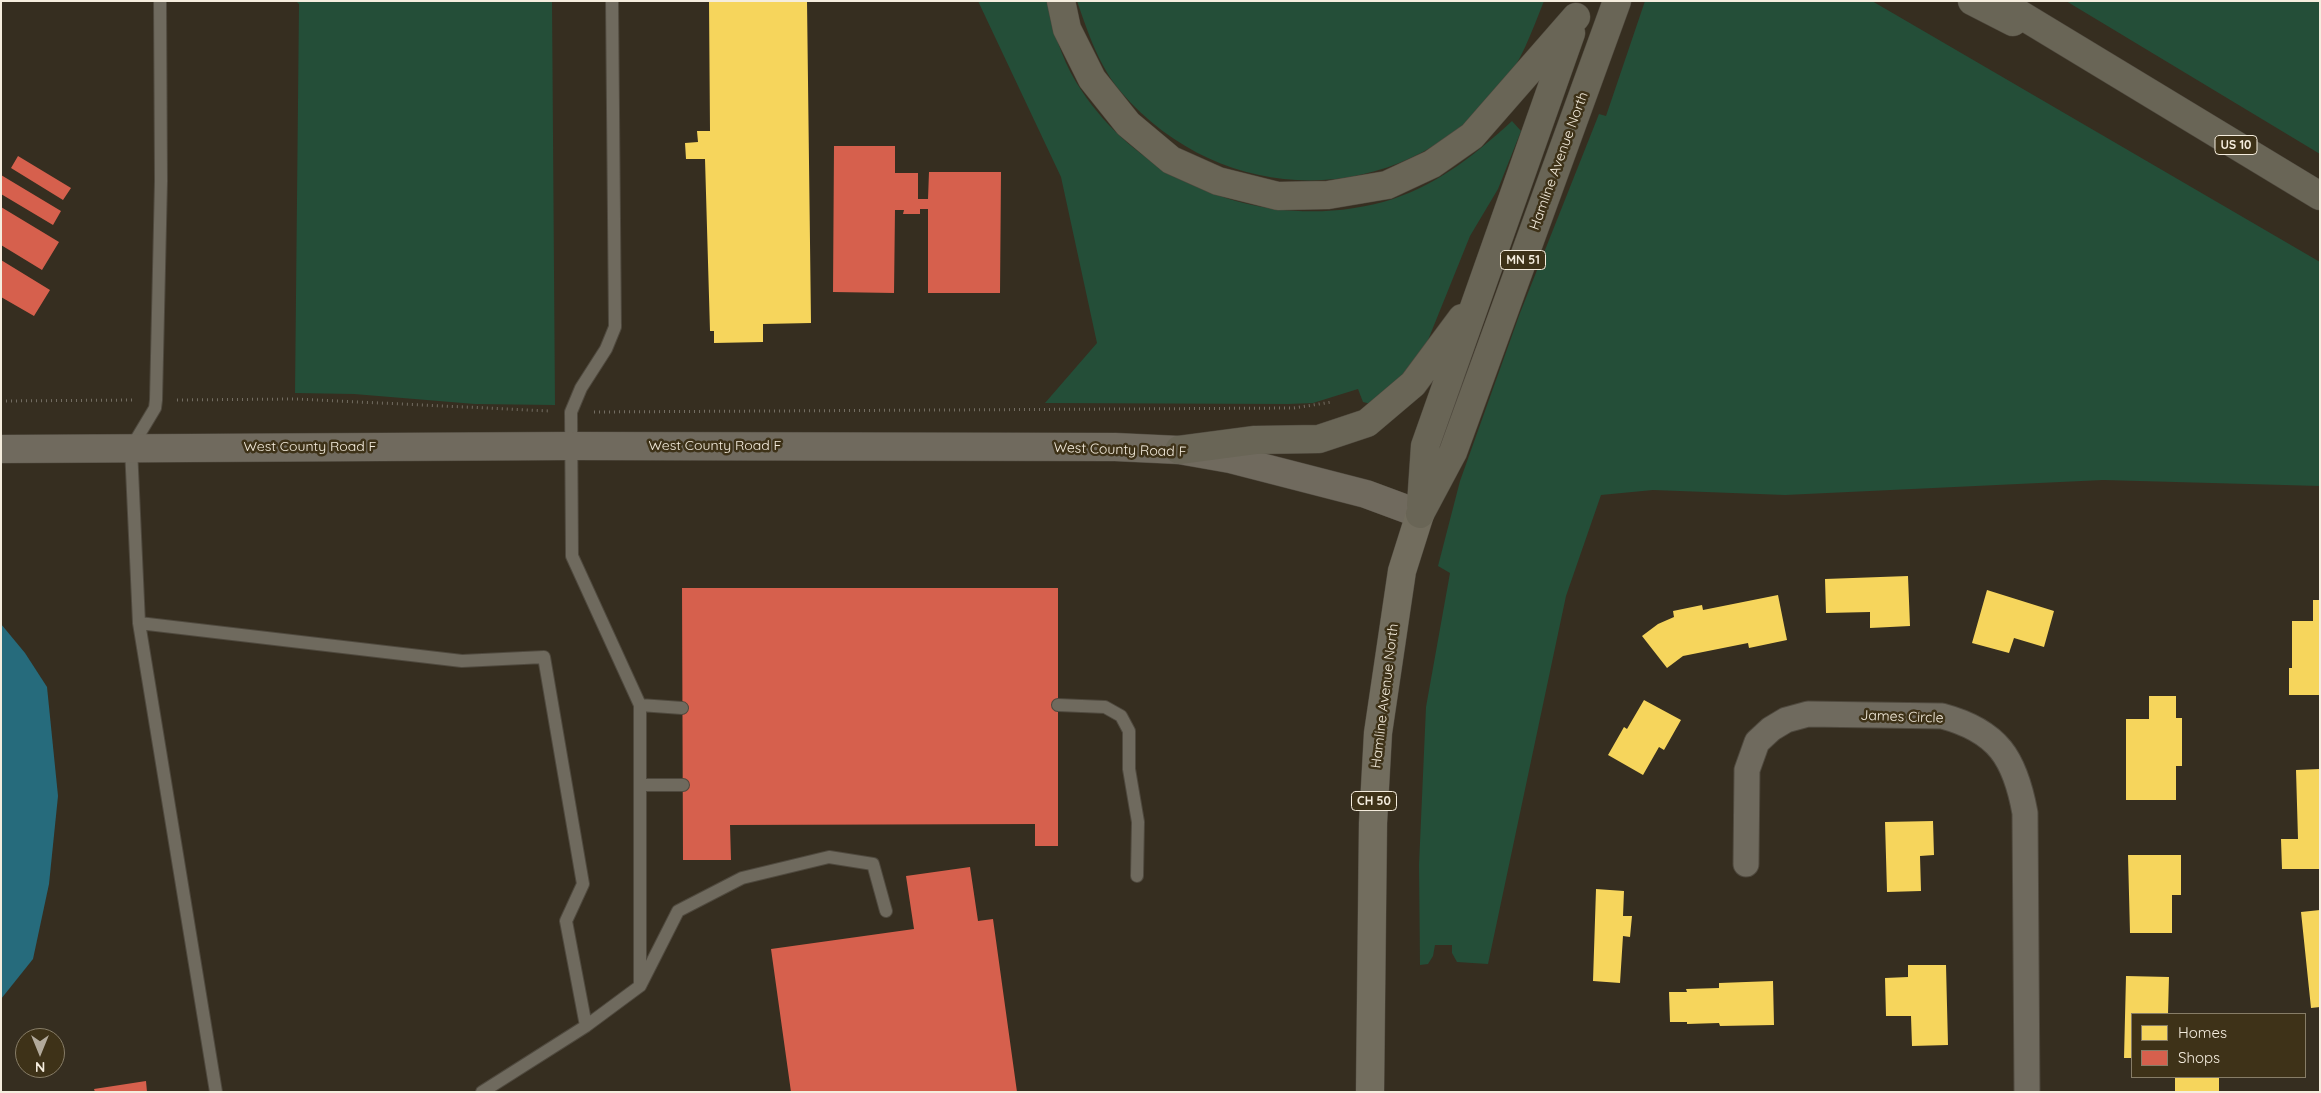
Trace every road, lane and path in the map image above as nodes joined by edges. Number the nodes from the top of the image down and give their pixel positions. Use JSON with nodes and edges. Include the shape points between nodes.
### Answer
{"nodes":[{"id":1,"x":160,"y":1,"type":"edge"},
{"id":2,"x":612,"y":1,"type":"edge"},
{"id":3,"x":1062,"y":1,"type":"edge"},
{"id":4,"x":1617,"y":1,"type":"edge"},
{"id":5,"x":1972,"y":1,"type":"edge"},
{"id":6,"x":1998,"y":1,"type":"edge"},
{"id":7,"x":1579,"y":9,"type":"edge"},
{"id":8,"x":2152,"y":94,"type":"junction"},
{"id":9,"x":2320,"y":196,"type":"edge"},
{"id":10,"x":1475,"y":301,"type":"junction"},
{"id":11,"x":156,"y":400,"type":"junction"},
{"id":12,"x":1,"y":401,"type":"edge"},
{"id":13,"x":1342,"y":401,"type":"dead end"},
{"id":14,"x":571,"y":412,"type":"junction"},
{"id":15,"x":570,"y":446,"type":"junction"},
{"id":16,"x":131,"y":448,"type":"junction"},
{"id":17,"x":1,"y":449,"type":"edge"},
{"id":18,"x":1178,"y":450,"type":"junction"},
{"id":19,"x":1420,"y":514,"type":"junction"},
{"id":20,"x":139,"y":623,"type":"junction"},
{"id":21,"x":640,"y":705,"type":"junction"},
{"id":22,"x":1058,"y":705,"type":"dead end"},
{"id":23,"x":682,"y":708,"type":"dead end"},
{"id":24,"x":640,"y":785,"type":"junction"},
{"id":25,"x":683,"y":785,"type":"dead end"},
{"id":26,"x":1746,"y":864,"type":"dead end"},
{"id":27,"x":1137,"y":876,"type":"dead end"},
{"id":28,"x":886,"y":911,"type":"dead end"},
{"id":29,"x":640,"y":986,"type":"junction"},
{"id":30,"x":586,"y":1026,"type":"junction"},
{"id":31,"x":216,"y":1092,"type":"edge"},
{"id":32,"x":482,"y":1092,"type":"edge"},
{"id":33,"x":1370,"y":1092,"type":"edge"},
{"id":34,"x":2027,"y":1092,"type":"edge"}],
"edges":[{"from":1,"to":11,"type":"lane","via":[[161,181]]},
{"from":2,"to":14,"type":"lane","via":[[615,327]]},
{"from":3,"to":7,"type":"highway","via":[[1066,29],[1092,79],[1128,124],[1171,160],[1218,181],[1278,196],[1328,195],[1387,185],[1432,164],[1472,136]]},
{"from":4,"to":19,"type":"highway","name":"Hamline Avenue North","number":"MN 51","via":[[1453,452]]},
{"from":5,"to":8,"type":"highway"},
{"from":6,"to":8,"type":"highway","number":"US 10"},
{"from":7,"to":10,"type":"highway","name":"Hamline Avenue North","number":"MN 51"},
{"from":8,"to":9,"type":"highway","number":"US 10"},
{"from":10,"to":18,"type":"highway","via":[[1412,384],[1366,423],[1319,439],[1255,440]]},
{"from":10,"to":19,"type":"highway","name":"Hamline Avenue North","number":"MN 51","via":[[1425,446]]},
{"from":11,"to":12,"type":"path"},
{"from":11,"to":14,"type":"path","via":[[295,399]]},
{"from":11,"to":16,"type":"lane","via":[[155,408]]},
{"from":13,"to":14,"type":"path","via":[[1294,408]]},
{"from":14,"to":15,"type":"lane"},
{"from":15,"to":16,"type":"street","name":"West County Road F"},
{"from":15,"to":18,"type":"street","name":"West County Road F","via":[[1115,447]]},
{"from":15,"to":21,"type":"lane","via":[[572,556]]},
{"from":16,"to":17,"type":"street","name":"West County Road F"},
{"from":16,"to":20,"type":"lane"},
{"from":18,"to":19,"type":"street","name":"West County Road F","via":[[1230,459],[1366,494]]},
{"from":19,"to":33,"type":"main road","name":"Hamline Avenue North","number":"CH 50","via":[[1402,571],[1378,733],[1373,823]]},
{"from":20,"to":30,"type":"lane","via":[[462,661],[544,657],[583,884],[566,921]]},
{"from":20,"to":31,"type":"lane"},
{"from":21,"to":23,"type":"lane"},
{"from":21,"to":24,"type":"lane"},
{"from":22,"to":27,"type":"lane","via":[[1105,706],[1121,716],[1129,731],[1129,769],[1138,822]]},
{"from":24,"to":25,"type":"lane"},
{"from":24,"to":29,"type":"lane"},
{"from":26,"to":34,"type":"street","name":"James Circle","via":[[1747,770],[1757,742],[1786,720],[1808,714],[1942,716],[1964,722],[1986,734],[2009,760],[2021,789],[2025,813]]},
{"from":28,"to":29,"type":"lane","via":[[873,864],[829,857],[742,878],[678,911]]},
{"from":29,"to":30,"type":"lane"},
{"from":30,"to":32,"type":"lane"}]}
